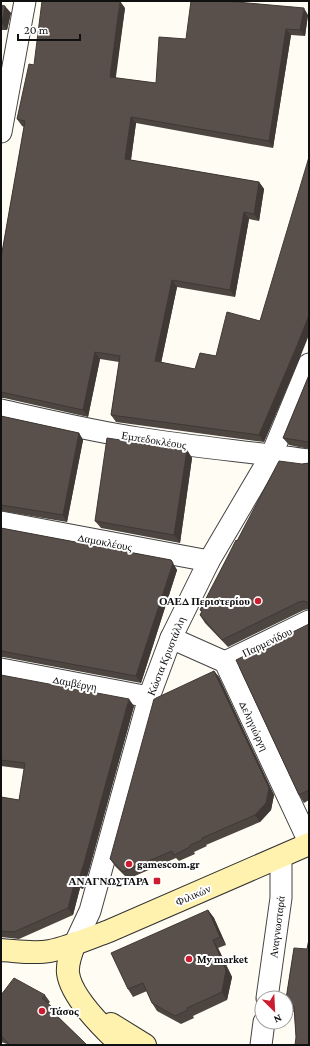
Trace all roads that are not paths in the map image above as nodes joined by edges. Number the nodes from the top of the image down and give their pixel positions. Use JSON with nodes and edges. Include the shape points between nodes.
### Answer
{"nodes":[{"id":1,"x":25,"y":1,"type":"edge"},
{"id":2,"x":1,"y":132,"type":"edge"},
{"id":3,"x":309,"y":364,"type":"edge"},
{"id":4,"x":1,"y":410,"type":"edge"},
{"id":5,"x":272,"y":454,"type":"junction"},
{"id":6,"x":309,"y":460,"type":"edge"},
{"id":7,"x":1,"y":522,"type":"edge"},
{"id":8,"x":209,"y":561,"type":"junction"},
{"id":9,"x":309,"y":621,"type":"edge"},
{"id":10,"x":171,"y":638,"type":"junction"},
{"id":11,"x":224,"y":662,"type":"junction"},
{"id":12,"x":1,"y":669,"type":"edge"},
{"id":13,"x":149,"y":697,"type":"junction"},
{"id":14,"x":309,"y":843,"type":"edge"},
{"id":15,"x":281,"y":857,"type":"junction"},
{"id":16,"x":75,"y":944,"type":"junction"},
{"id":17,"x":1,"y":950,"type":"edge"},
{"id":18,"x":268,"y":990,"type":"edge"},
{"id":19,"x":90,"y":1010,"type":"junction"},
{"id":20,"x":263,"y":1030,"type":"edge"},
{"id":21,"x":121,"y":1045,"type":"edge"},
{"id":22,"x":145,"y":1045,"type":"edge"},
{"id":23,"x":261,"y":1045,"type":"edge"}],
"edges":[{"from":1,"to":2,"type":"street"},
{"from":3,"to":5,"type":"street","name":"Κώστα Κρυστάλλη"},
{"from":4,"to":5,"type":"street","name":"Εμπεδοκλέους","via":[[136,438],[220,450]]},
{"from":5,"to":6,"type":"street","name":"Εμπεδοκλέους"},
{"from":5,"to":8,"type":"street","name":"Κώστα Κρυστάλλη"},
{"from":7,"to":8,"type":"street","name":"Δαμοκλέους"},
{"from":8,"to":10,"type":"street","name":"Κώστα Κρυστάλλη"},
{"from":9,"to":11,"type":"street","name":"Παρμενίδου"},
{"from":10,"to":11,"type":"street"},
{"from":10,"to":13,"type":"street","name":"Κώστα Κρυστάλλη"},
{"from":11,"to":14,"type":"street","name":"Δεληγιώργη"},
{"from":12,"to":13,"type":"street","name":"Δαμβέργη"},
{"from":13,"to":16,"type":"street","name":"Κώστα Κρυστάλλη","via":[[90,911]]},
{"from":14,"to":15,"type":"street","name":"Φιλικών"},
{"from":15,"to":16,"type":"street","name":"Φιλικών"},
{"from":15,"to":18,"type":"street","name":"Αναγνωσταρά","via":[[281,898]]},
{"from":16,"to":17,"type":"street","name":"Φιλικών","via":[[49,951]]},
{"from":16,"to":19,"type":"street","via":[[69,958],[68,973],[74,990]]},
{"from":19,"to":21,"type":"street"},
{"from":19,"to":22,"type":"street"},
{"from":20,"to":23,"type":"street"}]}
